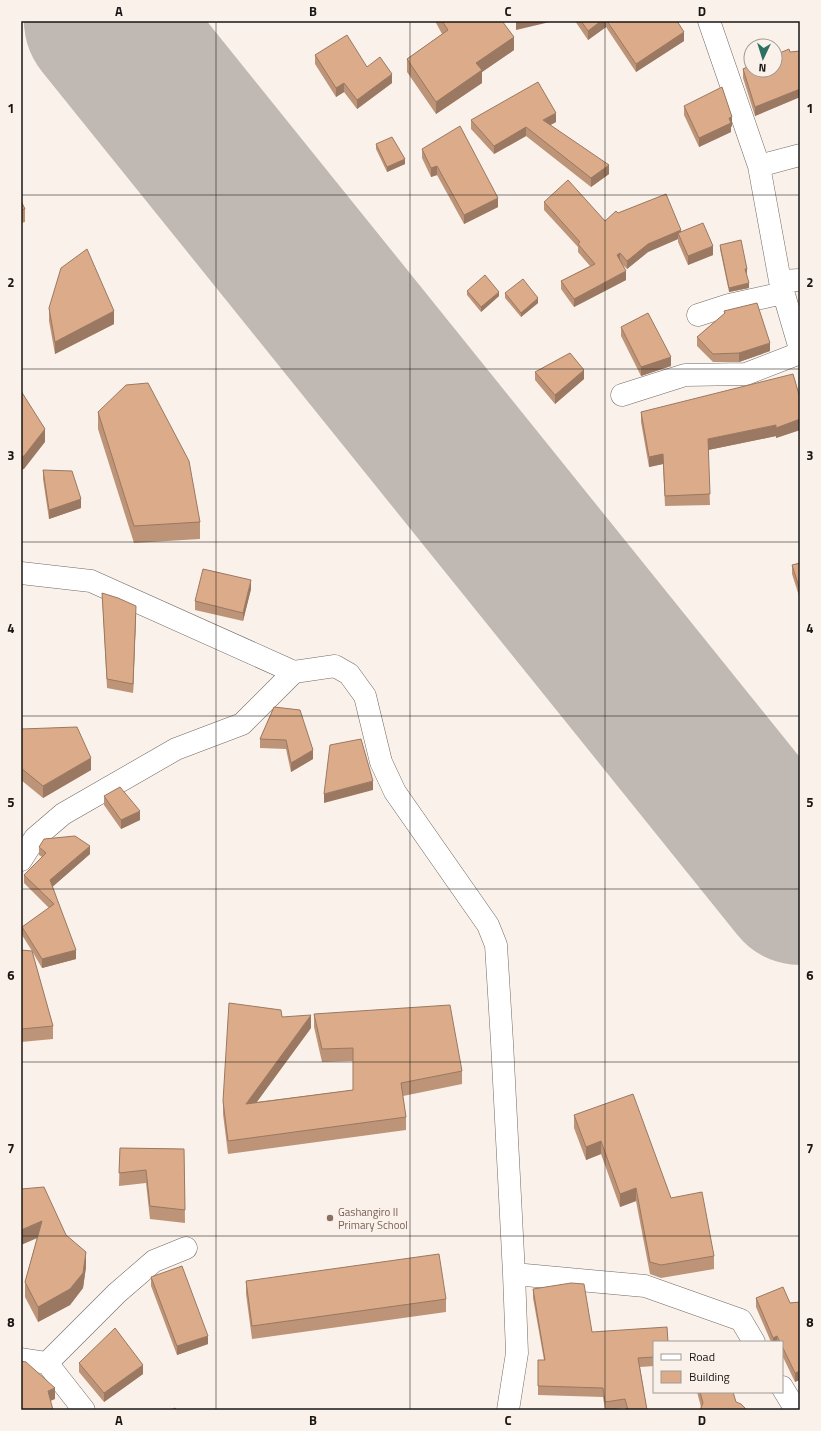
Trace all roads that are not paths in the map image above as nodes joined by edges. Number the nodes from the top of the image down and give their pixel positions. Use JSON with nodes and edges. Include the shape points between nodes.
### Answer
{"nodes":[{"id":1,"x":709,"y":21,"type":"edge"},
{"id":2,"x":800,"y":154,"type":"edge"},
{"id":3,"x":759,"y":166,"type":"junction"},
{"id":4,"x":788,"y":285,"type":"edge"},
{"id":5,"x":698,"y":315,"type":"dead end"},
{"id":6,"x":800,"y":349,"type":"edge"},
{"id":7,"x":800,"y":353,"type":"edge"},
{"id":8,"x":622,"y":395,"type":"dead end"},
{"id":9,"x":21,"y":573,"type":"edge"},
{"id":10,"x":294,"y":672,"type":"junction"},
{"id":11,"x":21,"y":860,"type":"edge"},
{"id":12,"x":186,"y":1248,"type":"dead end"},
{"id":13,"x":514,"y":1274,"type":"junction"},
{"id":14,"x":753,"y":1341,"type":"edge"},
{"id":15,"x":21,"y":1359,"type":"edge"},
{"id":16,"x":47,"y":1363,"type":"junction"},
{"id":17,"x":783,"y":1389,"type":"edge"},
{"id":18,"x":84,"y":1410,"type":"edge"},
{"id":19,"x":508,"y":1410,"type":"edge"},
{"id":20,"x":796,"y":1410,"type":"edge"}],
"edges":[{"from":1,"to":3,"type":"street"},
{"from":2,"to":3,"type":"street"},
{"from":3,"to":4,"type":"street"},
{"from":4,"to":5,"type":"street"},
{"from":4,"to":6,"type":"street"},
{"from":7,"to":8,"type":"street","via":[[746,374],[685,375]]},
{"from":9,"to":10,"type":"street","via":[[91,581]]},
{"from":10,"to":11,"type":"street","via":[[242,724],[176,749],[63,814],[35,838]]},
{"from":10,"to":13,"type":"street","via":[[335,666],[349,674],[365,696],[381,762],[395,792],[488,925],[496,945]]},
{"from":12,"to":16,"type":"street","via":[[154,1261],[117,1293]]},
{"from":13,"to":14,"type":"street","via":[[645,1286],[741,1320]]},
{"from":13,"to":19,"type":"street","via":[[517,1353]]},
{"from":15,"to":16,"type":"street"},
{"from":16,"to":18,"type":"street"},
{"from":17,"to":20,"type":"street"}]}
